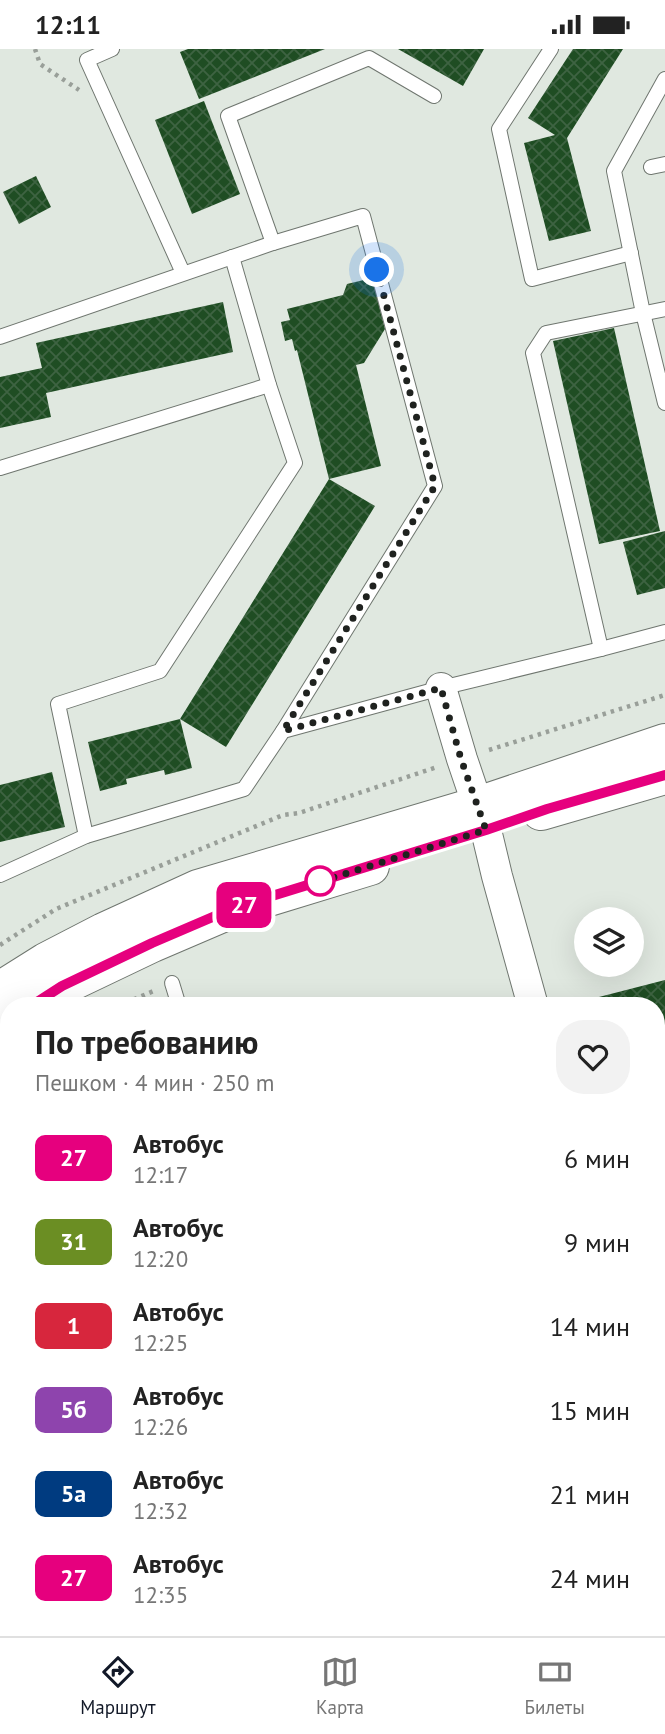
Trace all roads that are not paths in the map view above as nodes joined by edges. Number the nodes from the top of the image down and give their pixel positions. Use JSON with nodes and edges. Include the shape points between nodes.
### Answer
{"nodes":[{"id":1,"x":112,"y":49,"type":"edge"},
{"id":2,"x":551,"y":49,"type":"edge"},
{"id":3,"x":665,"y":79,"type":"edge"},
{"id":4,"x":434,"y":96,"type":"dead end"},
{"id":5,"x":273,"y":243,"type":"junction"},
{"id":6,"x":631,"y":253,"type":"junction"},
{"id":7,"x":232,"y":257,"type":"junction"},
{"id":8,"x":183,"y":273,"type":"junction"},
{"id":9,"x":665,"y":309,"type":"edge"},
{"id":10,"x":643,"y":313,"type":"junction"},
{"id":11,"x":0,"y":337,"type":"edge"},
{"id":12,"x":269,"y":385,"type":"junction"},
{"id":13,"x":665,"y":403,"type":"edge"},
{"id":14,"x":0,"y":468,"type":"edge"},
{"id":15,"x":665,"y":632,"type":"edge"},
{"id":16,"x":601,"y":649,"type":"junction"},
{"id":17,"x":441,"y":688,"type":"junction"},
{"id":18,"x":283,"y":731,"type":"junction"},
{"id":19,"x":665,"y":743,"type":"edge"},
{"id":20,"x":665,"y":775,"type":"edge"},
{"id":21,"x":482,"y":818,"type":"junction"},
{"id":22,"x":86,"y":837,"type":"junction"},
{"id":23,"x":0,"y":875,"type":"edge"},
{"id":24,"x":172,"y":983,"type":"road end"},
{"id":25,"x":0,"y":991,"type":"edge"},
{"id":26,"x":45,"y":997,"type":"edge"},
{"id":27,"x":176,"y":997,"type":"edge"},
{"id":28,"x":530,"y":997,"type":"edge"}],
"edges":[{"from":1,"to":8,"type":"lane","via":[[87,60]]},
{"from":2,"to":6,"type":"lane","via":[[499,129],[532,279]]},
{"from":3,"to":6,"type":"lane","via":[[614,171]]},
{"from":4,"to":5,"type":"lane","via":[[369,58],[228,116]]},
{"from":5,"to":7,"type":"lane"},
{"from":5,"to":18,"type":"lane","via":[[363,216],[435,486]]},
{"from":6,"to":10,"type":"lane"},
{"from":7,"to":8,"type":"lane"},
{"from":7,"to":12,"type":"lane"},
{"from":8,"to":11,"type":"lane"},
{"from":9,"to":10,"type":"lane"},
{"from":10,"to":13,"type":"lane"},
{"from":10,"to":16,"type":"lane","via":[[546,334],[533,353]]},
{"from":12,"to":14,"type":"lane"},
{"from":12,"to":22,"type":"lane","via":[[295,463],[160,671],[58,704]]},
{"from":15,"to":16,"type":"lane"},
{"from":16,"to":17,"type":"lane"},
{"from":17,"to":18,"type":"lane"},
{"from":17,"to":21,"type":"street"},
{"from":18,"to":22,"type":"lane","via":[[244,789]]},
{"from":19,"to":21,"type":"main road"},
{"from":20,"to":21,"type":"main road","via":[[547,809]]},
{"from":21,"to":25,"type":"main road","via":[[198,889],[46,962]]},
{"from":21,"to":26,"type":"main road","via":[[236,907]]},
{"from":21,"to":28,"type":"street"},
{"from":22,"to":23,"type":"lane"},
{"from":24,"to":27,"type":"lane"}]}
